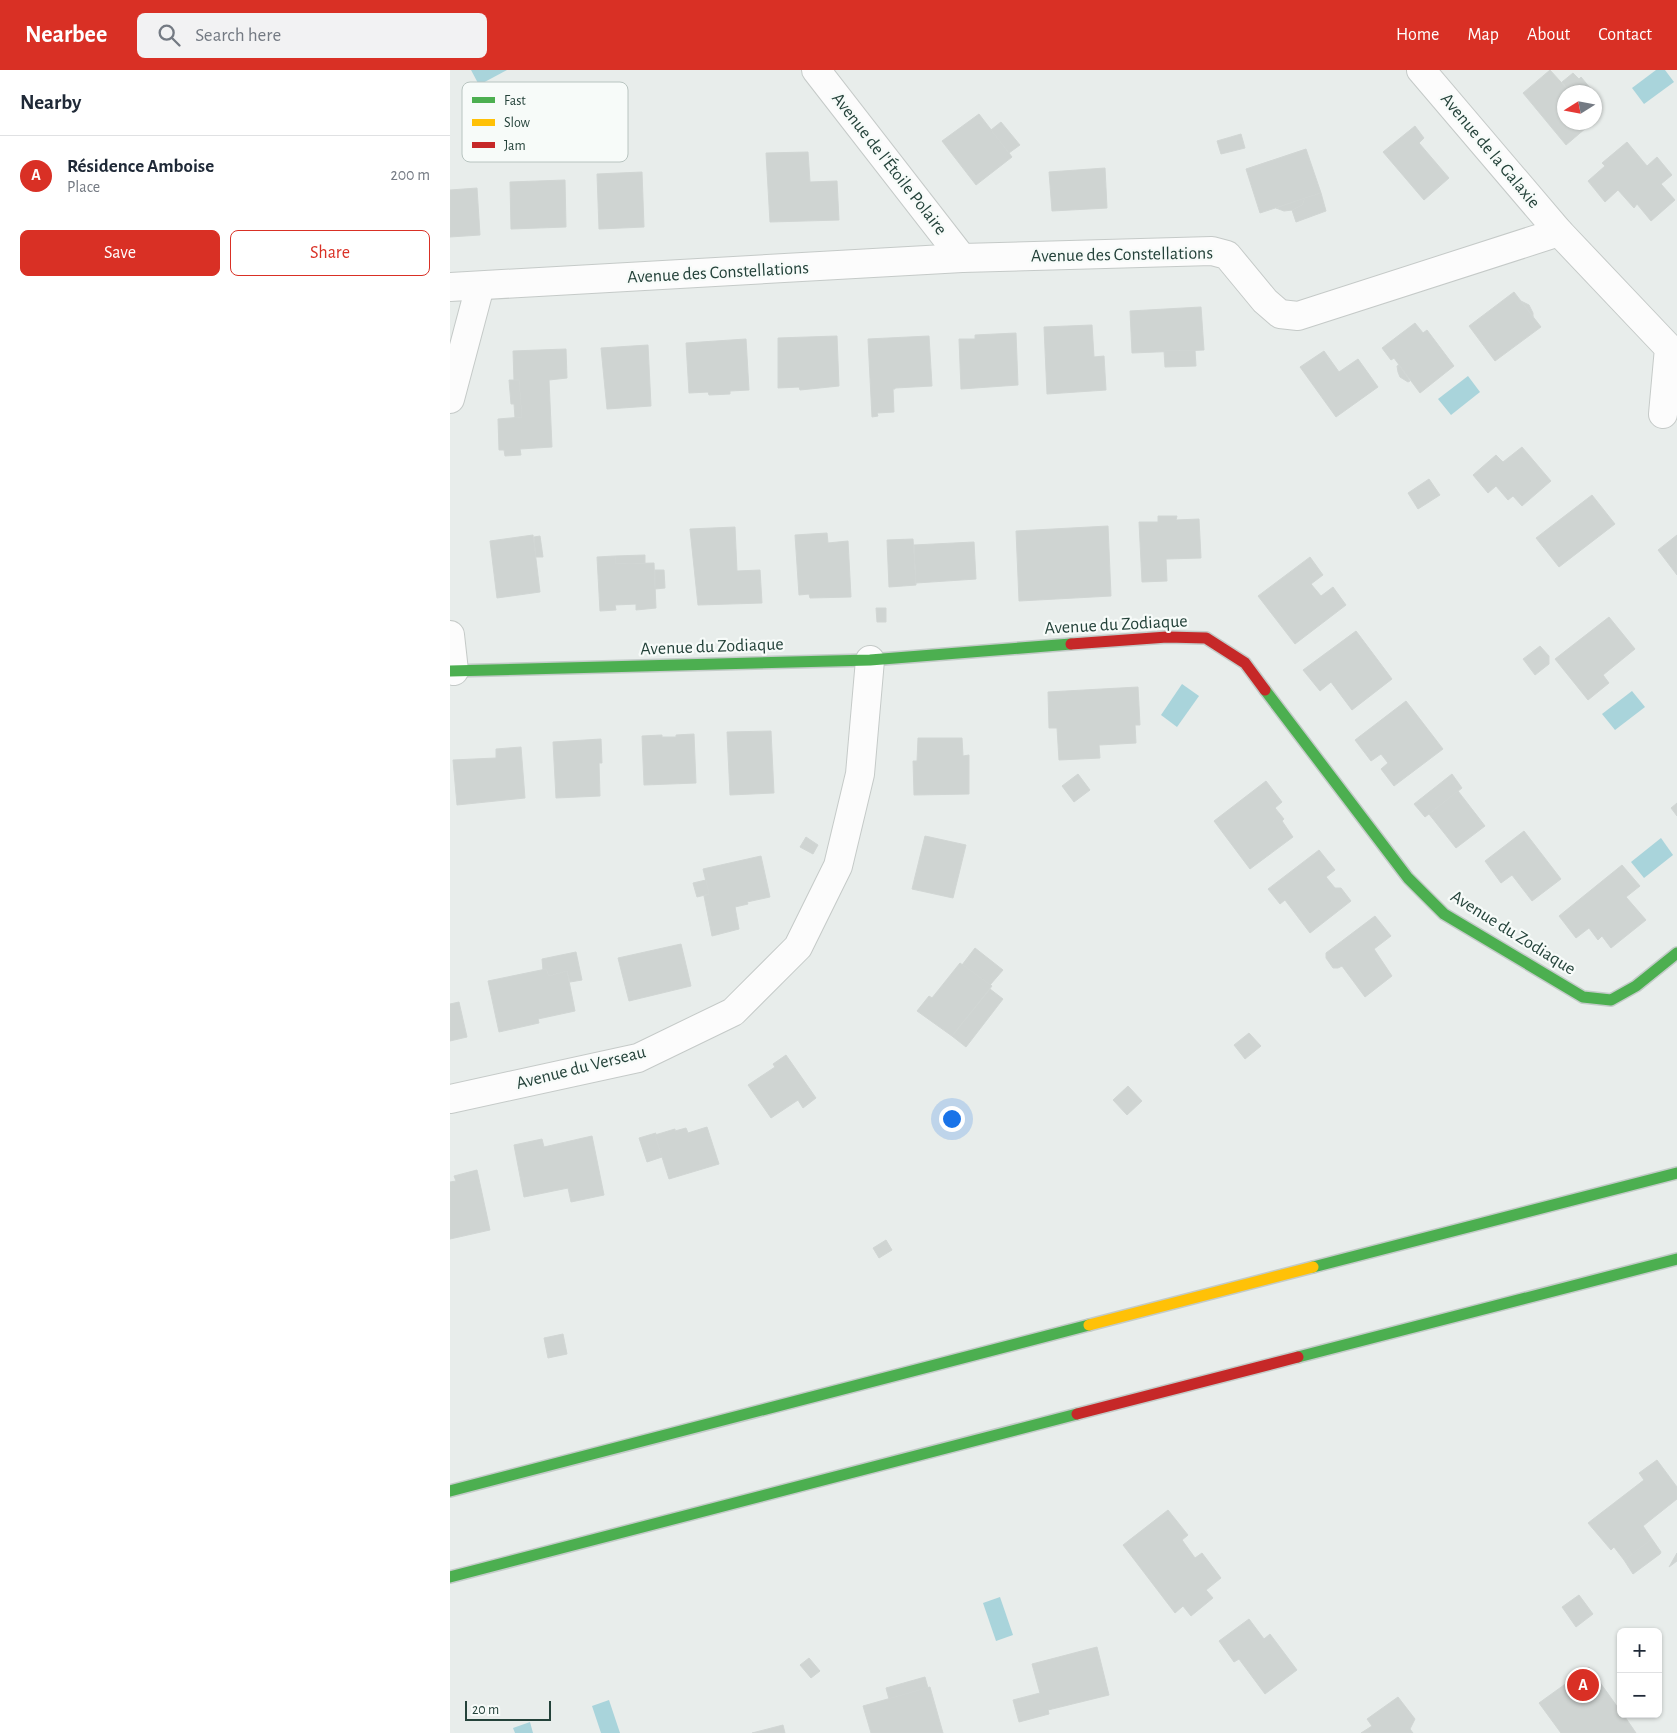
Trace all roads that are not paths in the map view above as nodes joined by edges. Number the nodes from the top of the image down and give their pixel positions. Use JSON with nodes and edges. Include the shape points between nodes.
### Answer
{"nodes":[{"id":1,"x":816,"y":70,"type":"edge"},
{"id":2,"x":1421,"y":70,"type":"edge"},
{"id":3,"x":1559,"y":232,"type":"junction"},
{"id":4,"x":962,"y":258,"type":"junction"},
{"id":5,"x":480,"y":286,"type":"junction"},
{"id":6,"x":450,"y":287,"type":"edge"},
{"id":7,"x":450,"y":399,"type":"edge"},
{"id":8,"x":1663,"y":414,"type":"dead end"},
{"id":9,"x":450,"y":635,"type":"edge"},
{"id":10,"x":870,"y":660,"type":"junction"},
{"id":11,"x":452,"y":671,"type":"edge"},
{"id":12,"x":1677,"y":953,"type":"edge"},
{"id":13,"x":450,"y":1099,"type":"edge"},
{"id":14,"x":1677,"y":1173,"type":"edge"},
{"id":15,"x":1677,"y":1259,"type":"edge"},
{"id":16,"x":450,"y":1491,"type":"edge"},
{"id":17,"x":450,"y":1577,"type":"edge"}],
"edges":[{"from":1,"to":4,"type":"street","name":"Avenue de l'Étoile Polaire"},
{"from":2,"to":3,"type":"street","name":"Avenue de la Galaxie"},
{"from":3,"to":4,"type":"street","name":"Avenue des Constellations","via":[[1298,316],[1280,314],[1265,301],[1228,255],[1212,251]]},
{"from":3,"to":8,"type":"street","via":[[1669,348]]},
{"from":4,"to":5,"type":"street","name":"Avenue des Constellations"},
{"from":5,"to":6,"type":"street","name":"Avenue des Constellations"},
{"from":5,"to":7,"type":"street"},
{"from":9,"to":11,"type":"street"},
{"from":10,"to":11,"type":"main road","name":"Avenue du Zodiaque"},
{"from":10,"to":12,"type":"main road","name":"Avenue du Zodiaque","via":[[1167,637],[1206,638],[1245,663],[1408,878],[1444,914],[1583,997],[1611,1000],[1636,986]]},
{"from":10,"to":13,"type":"street","name":"Avenue du Verseau","via":[[860,774],[838,866],[798,946],[733,1012],[638,1058]]},
{"from":14,"to":16,"type":"main road"},
{"from":15,"to":17,"type":"main road"}]}
